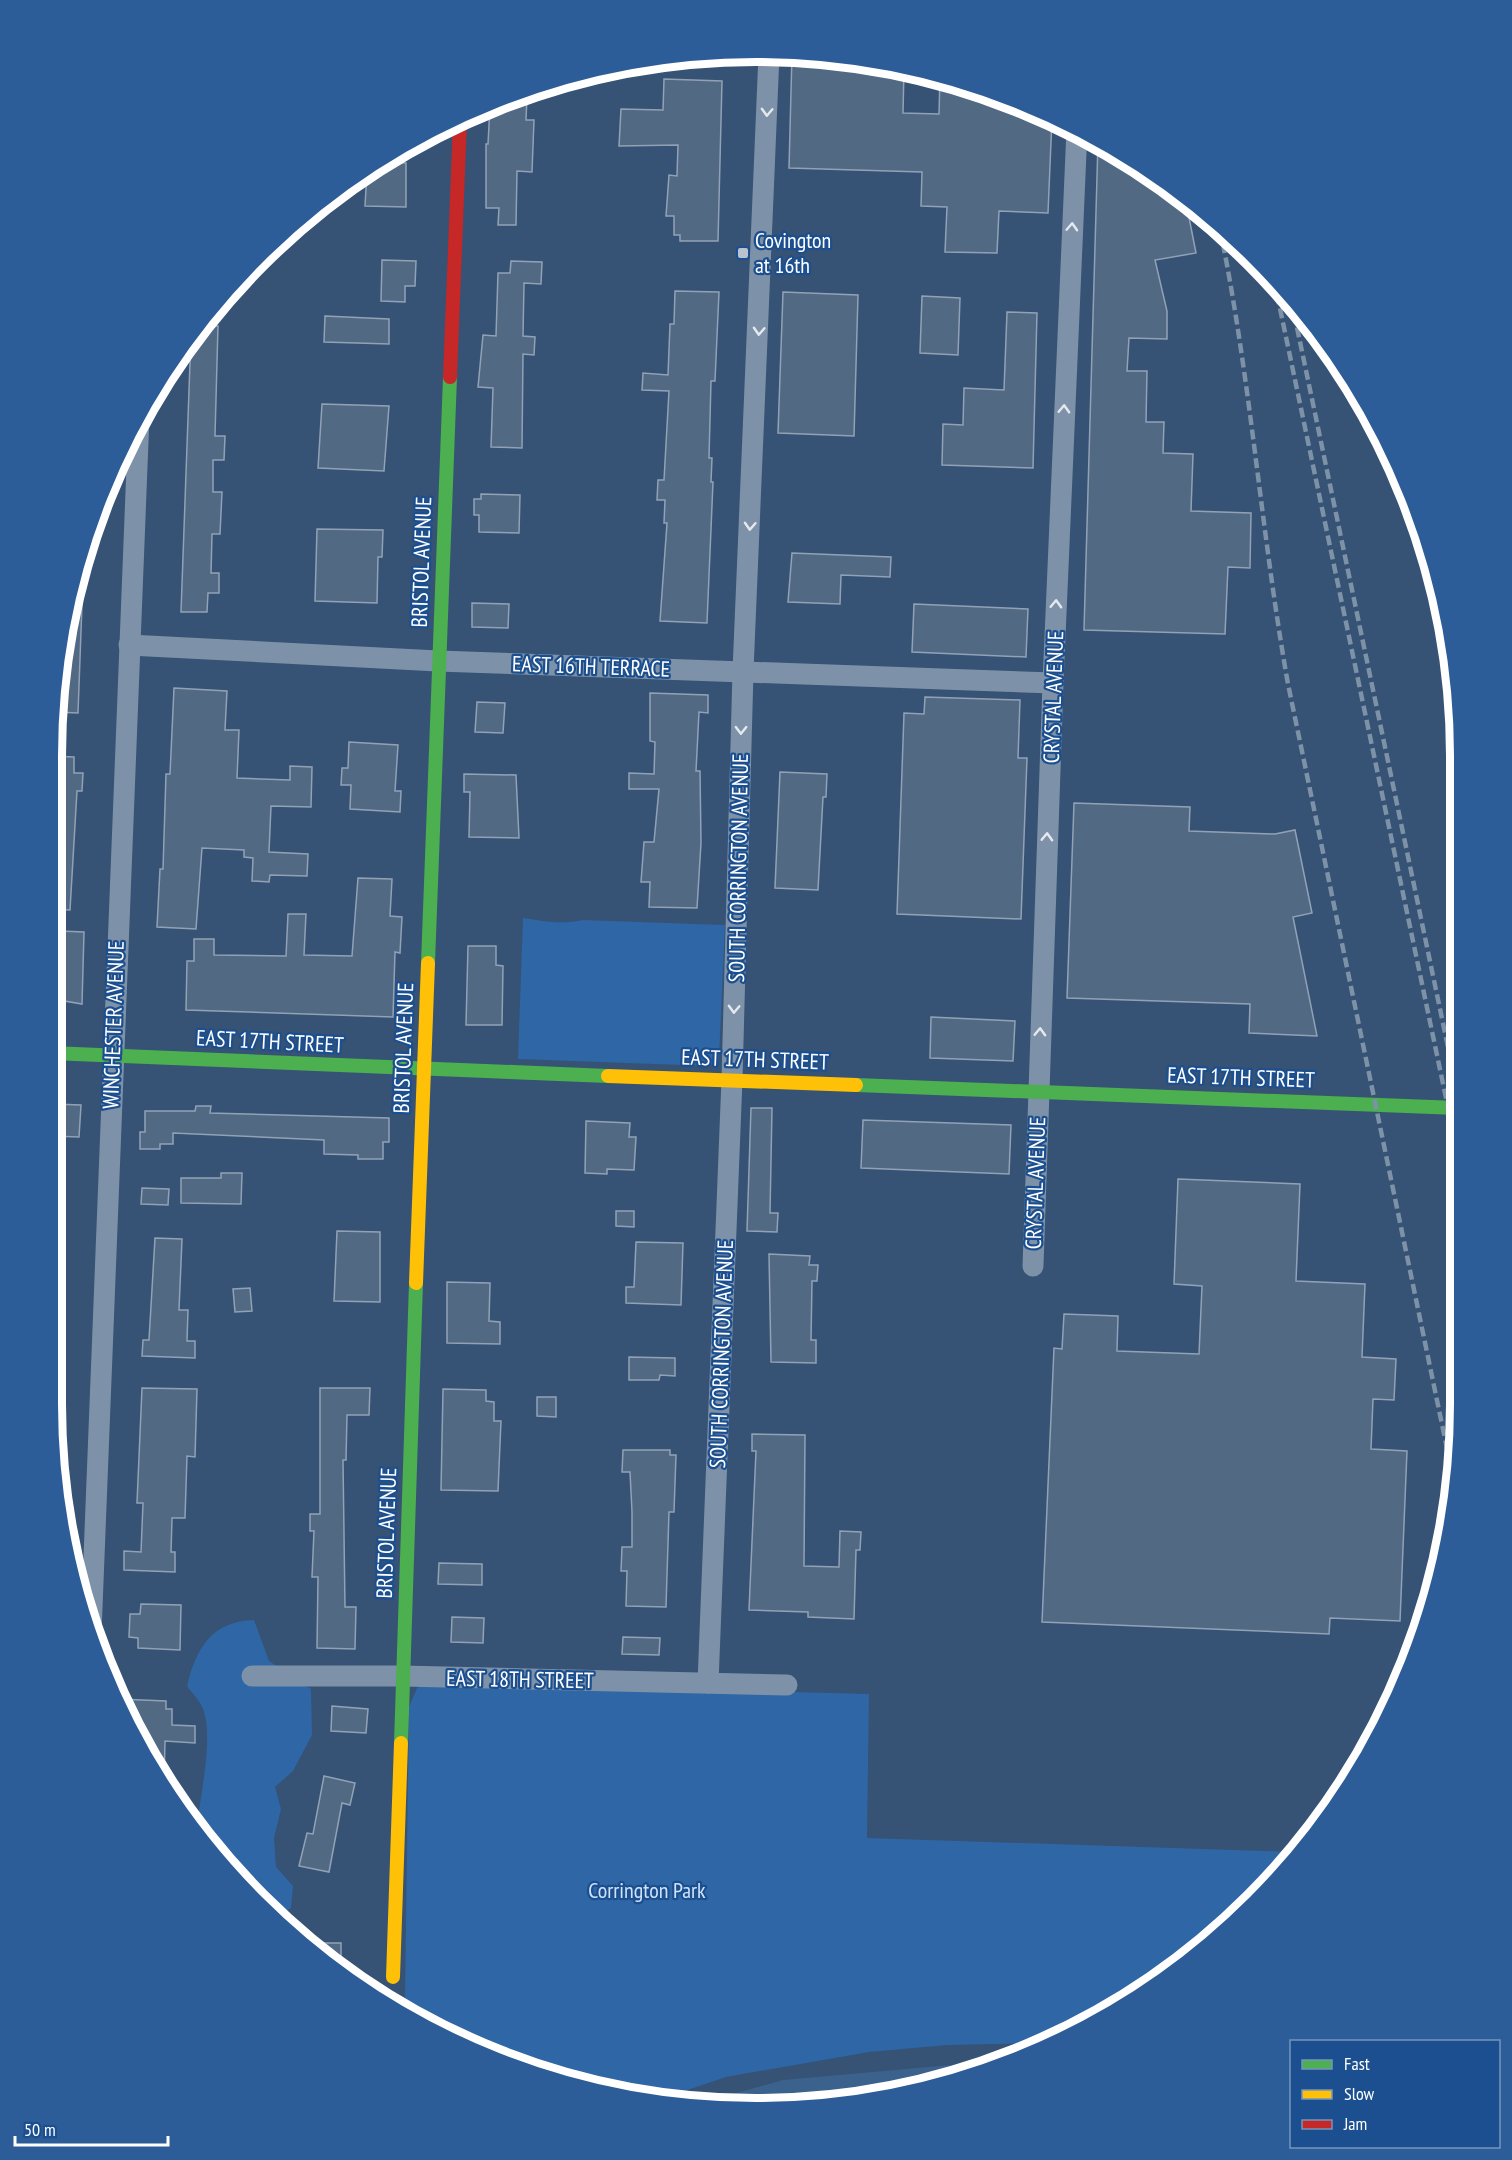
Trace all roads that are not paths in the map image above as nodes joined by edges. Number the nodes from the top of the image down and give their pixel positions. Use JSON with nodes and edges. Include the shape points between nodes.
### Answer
{"nodes":[{"id":1,"x":769,"y":62,"type":"edge"},
{"id":2,"x":460,"y":128,"type":"edge"},
{"id":3,"x":1077,"y":140,"type":"edge"},
{"id":4,"x":138,"y":440,"type":"edge"},
{"id":5,"x":129,"y":645,"type":"junction"},
{"id":6,"x":438,"y":661,"type":"junction"},
{"id":7,"x":743,"y":671,"type":"junction"},
{"id":8,"x":1053,"y":683,"type":"junction"},
{"id":9,"x":62,"y":1053,"type":"edge"},
{"id":10,"x":113,"y":1055,"type":"junction"},
{"id":11,"x":423,"y":1070,"type":"junction"},
{"id":12,"x":732,"y":1079,"type":"junction"},
{"id":13,"x":1038,"y":1091,"type":"junction"},
{"id":14,"x":1450,"y":1107,"type":"edge"},
{"id":15,"x":1033,"y":1266,"type":"dead end"},
{"id":16,"x":92,"y":1607,"type":"edge"},
{"id":17,"x":252,"y":1676,"type":"dead end"},
{"id":18,"x":402,"y":1676,"type":"junction"},
{"id":19,"x":708,"y":1683,"type":"junction"},
{"id":20,"x":787,"y":1685,"type":"dead end"},
{"id":21,"x":393,"y":1977,"type":"dead end"}],
"edges":[{"from":1,"to":7,"type":"street","name":"SOUTH CORRINGTON AVENUE","one_way":true},
{"from":2,"to":6,"type":"street","name":"BRISTOL AVENUE"},
{"from":8,"to":3,"type":"street","name":"CRYSTAL AVENUE","one_way":true},
{"from":4,"to":5,"type":"street","name":"WINCHESTER AVENUE"},
{"from":5,"to":6,"type":"street","name":"EAST 16TH TERRACE"},
{"from":5,"to":10,"type":"street","name":"WINCHESTER AVENUE"},
{"from":6,"to":7,"type":"street","name":"EAST 16TH TERRACE"},
{"from":6,"to":11,"type":"street","name":"BRISTOL AVENUE"},
{"from":7,"to":8,"type":"street","name":"EAST 16TH TERRACE"},
{"from":7,"to":12,"type":"street","name":"SOUTH CORRINGTON AVENUE","one_way":true},
{"from":13,"to":8,"type":"street","name":"CRYSTAL AVENUE","one_way":true},
{"from":9,"to":10,"type":"street","name":"EAST 17TH STREET"},
{"from":10,"to":11,"type":"street","name":"EAST 17TH STREET"},
{"from":10,"to":16,"type":"street","name":"WINCHESTER AVENUE"},
{"from":11,"to":12,"type":"street","name":"EAST 17TH STREET"},
{"from":11,"to":18,"type":"street","name":"BRISTOL AVENUE"},
{"from":12,"to":13,"type":"street","name":"EAST 17TH STREET"},
{"from":12,"to":19,"type":"street","name":"SOUTH CORRINGTON AVENUE"},
{"from":13,"to":14,"type":"street","name":"EAST 17TH STREET"},
{"from":13,"to":15,"type":"street","name":"CRYSTAL AVENUE"},
{"from":17,"to":18,"type":"street","name":"EAST 18TH STREET"},
{"from":18,"to":19,"type":"street","name":"EAST 18TH STREET"},
{"from":18,"to":21,"type":"street","name":"BRISTOL AVENUE"},
{"from":19,"to":20,"type":"street","name":"EAST 18TH STREET"}]}
